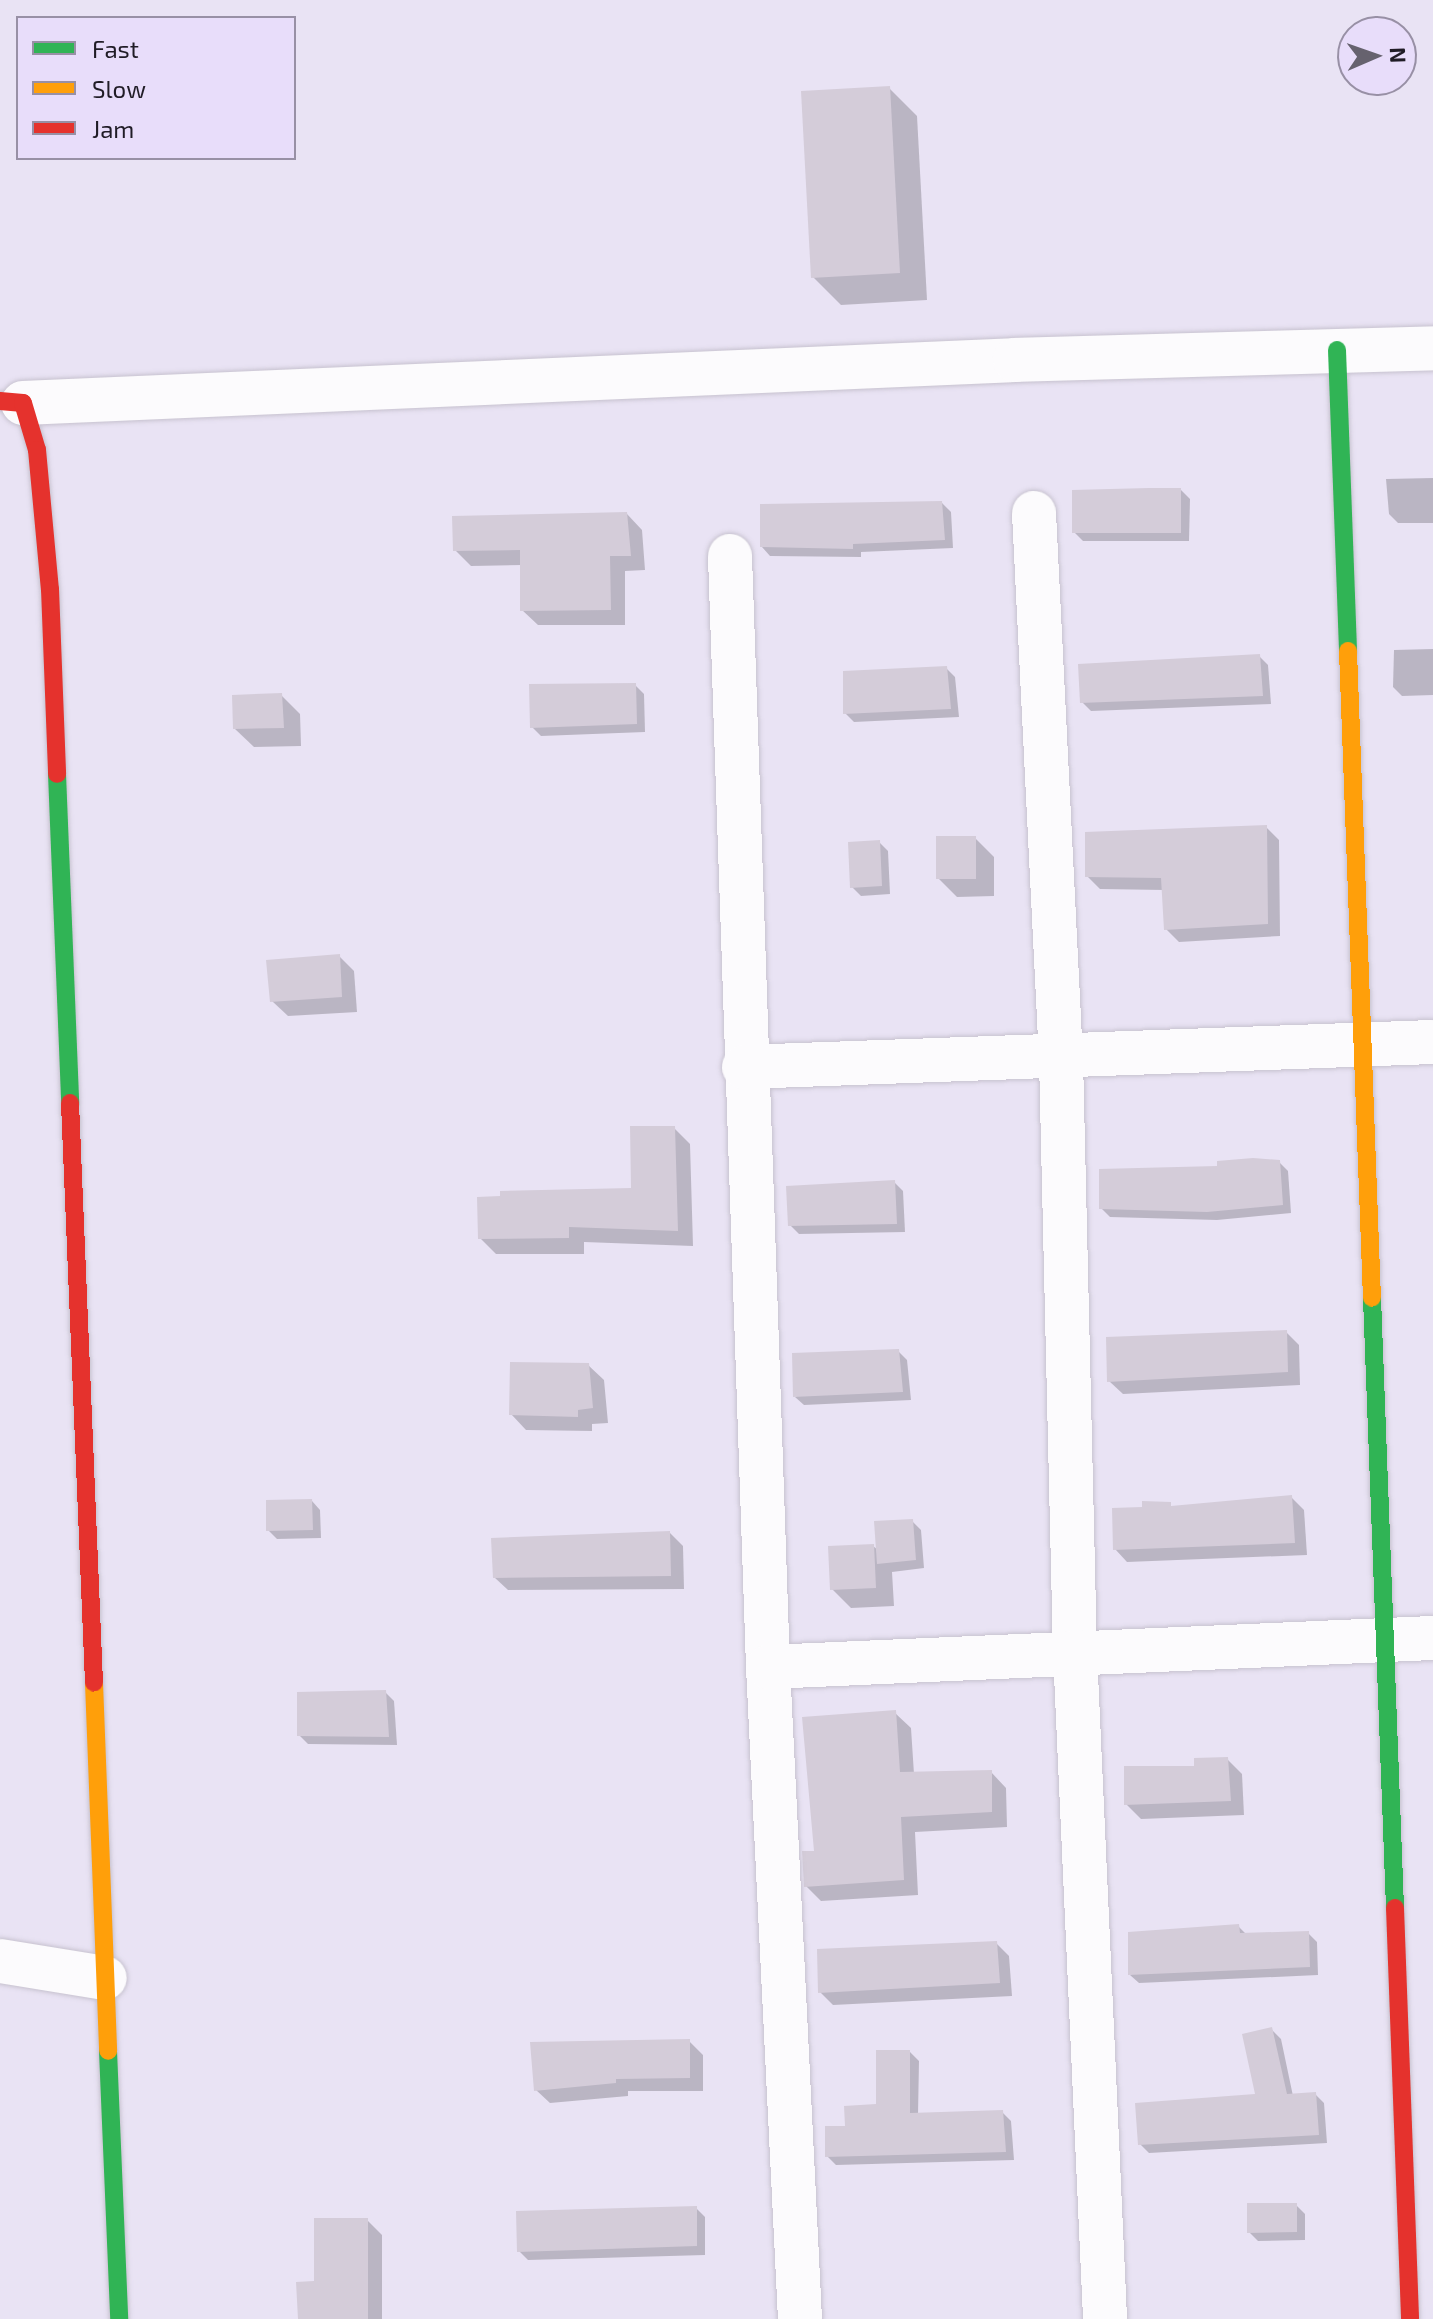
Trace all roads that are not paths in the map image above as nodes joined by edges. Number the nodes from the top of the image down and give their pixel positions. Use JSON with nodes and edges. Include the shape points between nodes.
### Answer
{"nodes":[{"id":1,"x":1433,"y":348,"type":"edge"},
{"id":2,"x":1337,"y":350,"type":"junction"},
{"id":3,"x":11,"y":402,"type":"edge"},
{"id":4,"x":1034,"y":513,"type":"dead end"},
{"id":5,"x":730,"y":556,"type":"dead end"},
{"id":6,"x":1433,"y":1042,"type":"edge"},
{"id":7,"x":1360,"y":1044,"type":"junction"},
{"id":8,"x":1061,"y":1059,"type":"junction"},
{"id":9,"x":744,"y":1067,"type":"junction"},
{"id":10,"x":1433,"y":1638,"type":"edge"},
{"id":11,"x":1384,"y":1639,"type":"junction"},
{"id":12,"x":1075,"y":1652,"type":"junction"},
{"id":13,"x":768,"y":1667,"type":"junction"},
{"id":14,"x":0,"y":1961,"type":"edge"},
{"id":15,"x":105,"y":1978,"type":"junction"},
{"id":16,"x":119,"y":2319,"type":"edge"},
{"id":17,"x":800,"y":2319,"type":"edge"},
{"id":18,"x":1105,"y":2319,"type":"edge"},
{"id":19,"x":1410,"y":2319,"type":"edge"}],
"edges":[{"from":1,"to":2,"type":"street"},
{"from":2,"to":3,"type":"street"},
{"from":2,"to":7,"type":"street"},
{"from":3,"to":15,"type":"street","via":[[37,450],[50,589]]},
{"from":4,"to":8,"type":"street"},
{"from":5,"to":9,"type":"street"},
{"from":6,"to":7,"type":"street"},
{"from":7,"to":8,"type":"street"},
{"from":7,"to":11,"type":"street"},
{"from":8,"to":9,"type":"street"},
{"from":8,"to":12,"type":"street"},
{"from":9,"to":13,"type":"street"},
{"from":10,"to":11,"type":"street"},
{"from":11,"to":12,"type":"street"},
{"from":11,"to":19,"type":"street"},
{"from":12,"to":13,"type":"street"},
{"from":12,"to":18,"type":"street"},
{"from":13,"to":17,"type":"street"},
{"from":14,"to":15,"type":"street"},
{"from":15,"to":16,"type":"street"}]}
